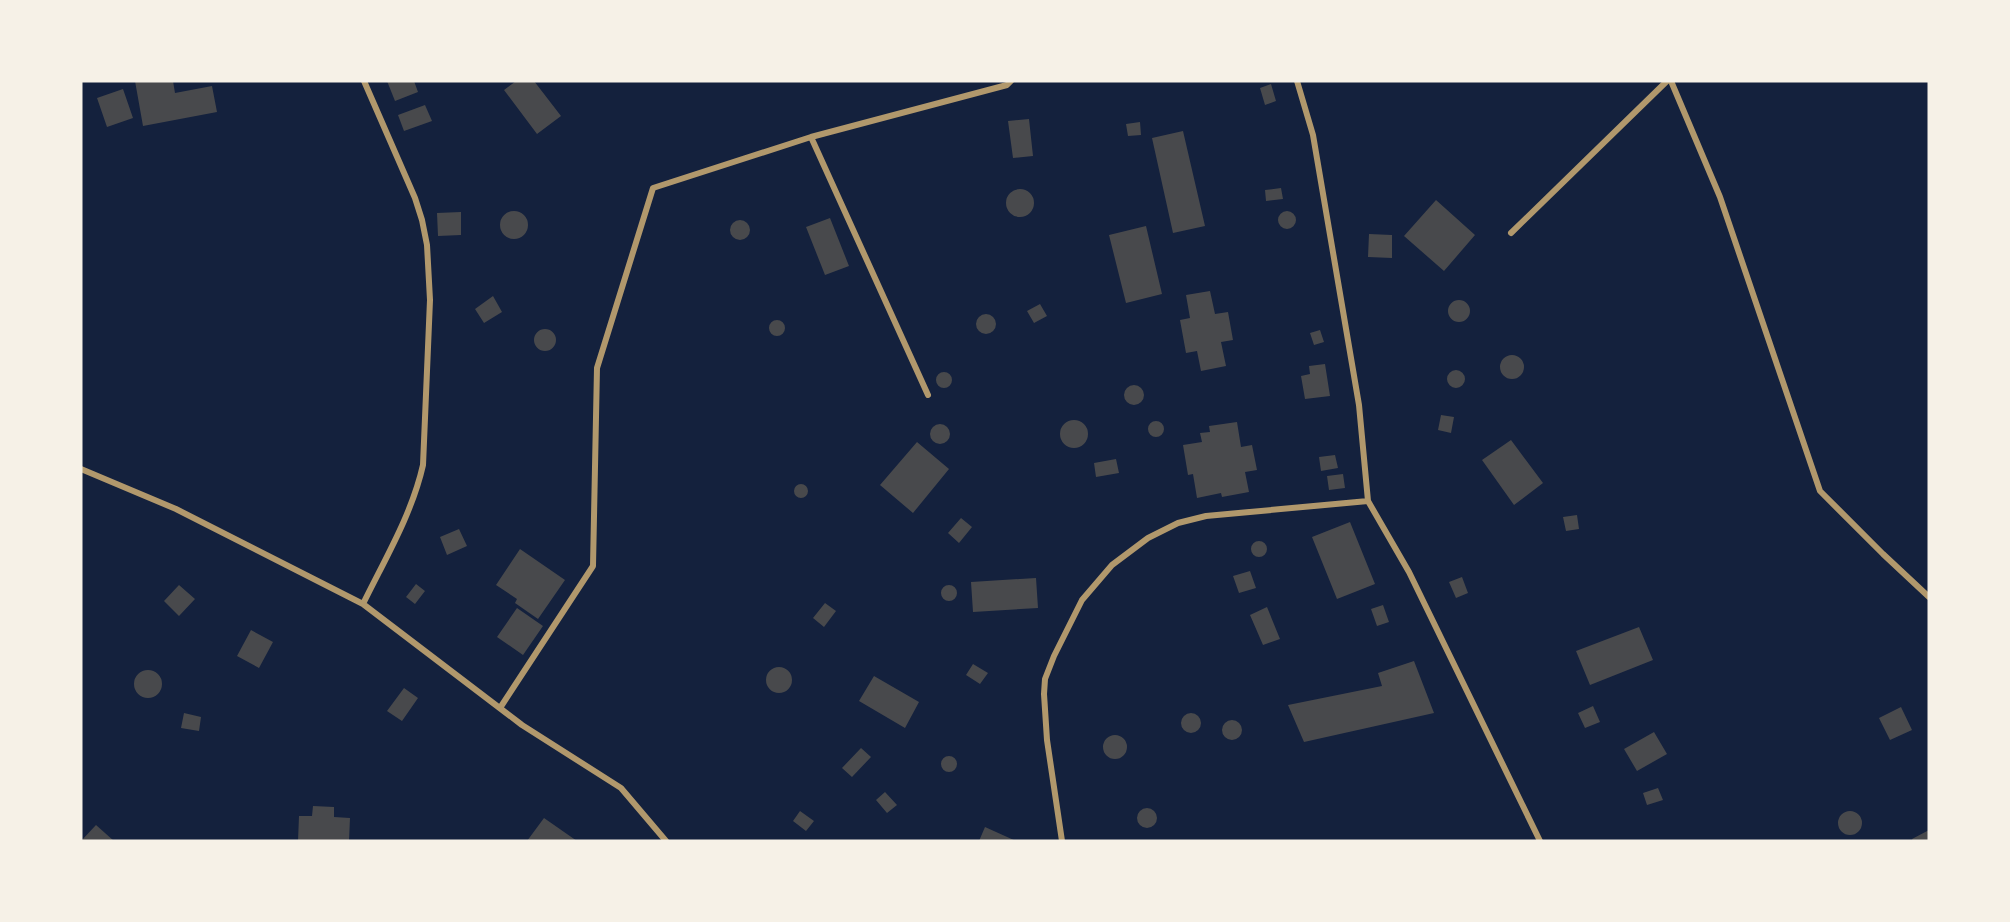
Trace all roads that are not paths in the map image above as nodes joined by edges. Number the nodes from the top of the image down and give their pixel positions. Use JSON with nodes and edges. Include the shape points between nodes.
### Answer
{"nodes":[{"id":1,"x":364,"y":81,"type":"edge"},
{"id":2,"x":1011,"y":81,"type":"edge"},
{"id":3,"x":1297,"y":81,"type":"edge"},
{"id":4,"x":1669,"y":81,"type":"edge"},
{"id":5,"x":811,"y":137,"type":"junction"},
{"id":6,"x":1511,"y":233,"type":"dead end"},
{"id":7,"x":928,"y":395,"type":"dead end"},
{"id":8,"x":81,"y":469,"type":"edge"},
{"id":9,"x":1368,"y":501,"type":"junction"},
{"id":10,"x":1929,"y":597,"type":"edge"},
{"id":11,"x":363,"y":604,"type":"junction"},
{"id":12,"x":500,"y":708,"type":"junction"},
{"id":13,"x":666,"y":841,"type":"edge"},
{"id":14,"x":1062,"y":841,"type":"edge"},
{"id":15,"x":1540,"y":841,"type":"edge"}],
"edges":[{"from":1,"to":11,"type":"street","via":[[422,220],[430,300],[423,465],[407,514]]},
{"from":2,"to":5,"type":"street"},
{"from":3,"to":9,"type":"street","via":[[1313,135],[1359,405]]},
{"from":4,"to":6,"type":"street"},
{"from":4,"to":10,"type":"street","via":[[1720,197],[1821,491]]},
{"from":5,"to":7,"type":"street"},
{"from":5,"to":12,"type":"street","via":[[653,188],[597,368],[594,566]]},
{"from":8,"to":11,"type":"street","via":[[176,509]]},
{"from":9,"to":14,"type":"street","via":[[1206,516],[1148,538],[1112,565],[1082,600],[1045,679],[1047,740]]},
{"from":9,"to":15,"type":"street","via":[[1409,572]]},
{"from":11,"to":12,"type":"street"},
{"from":12,"to":13,"type":"street","via":[[621,788]]}]}
